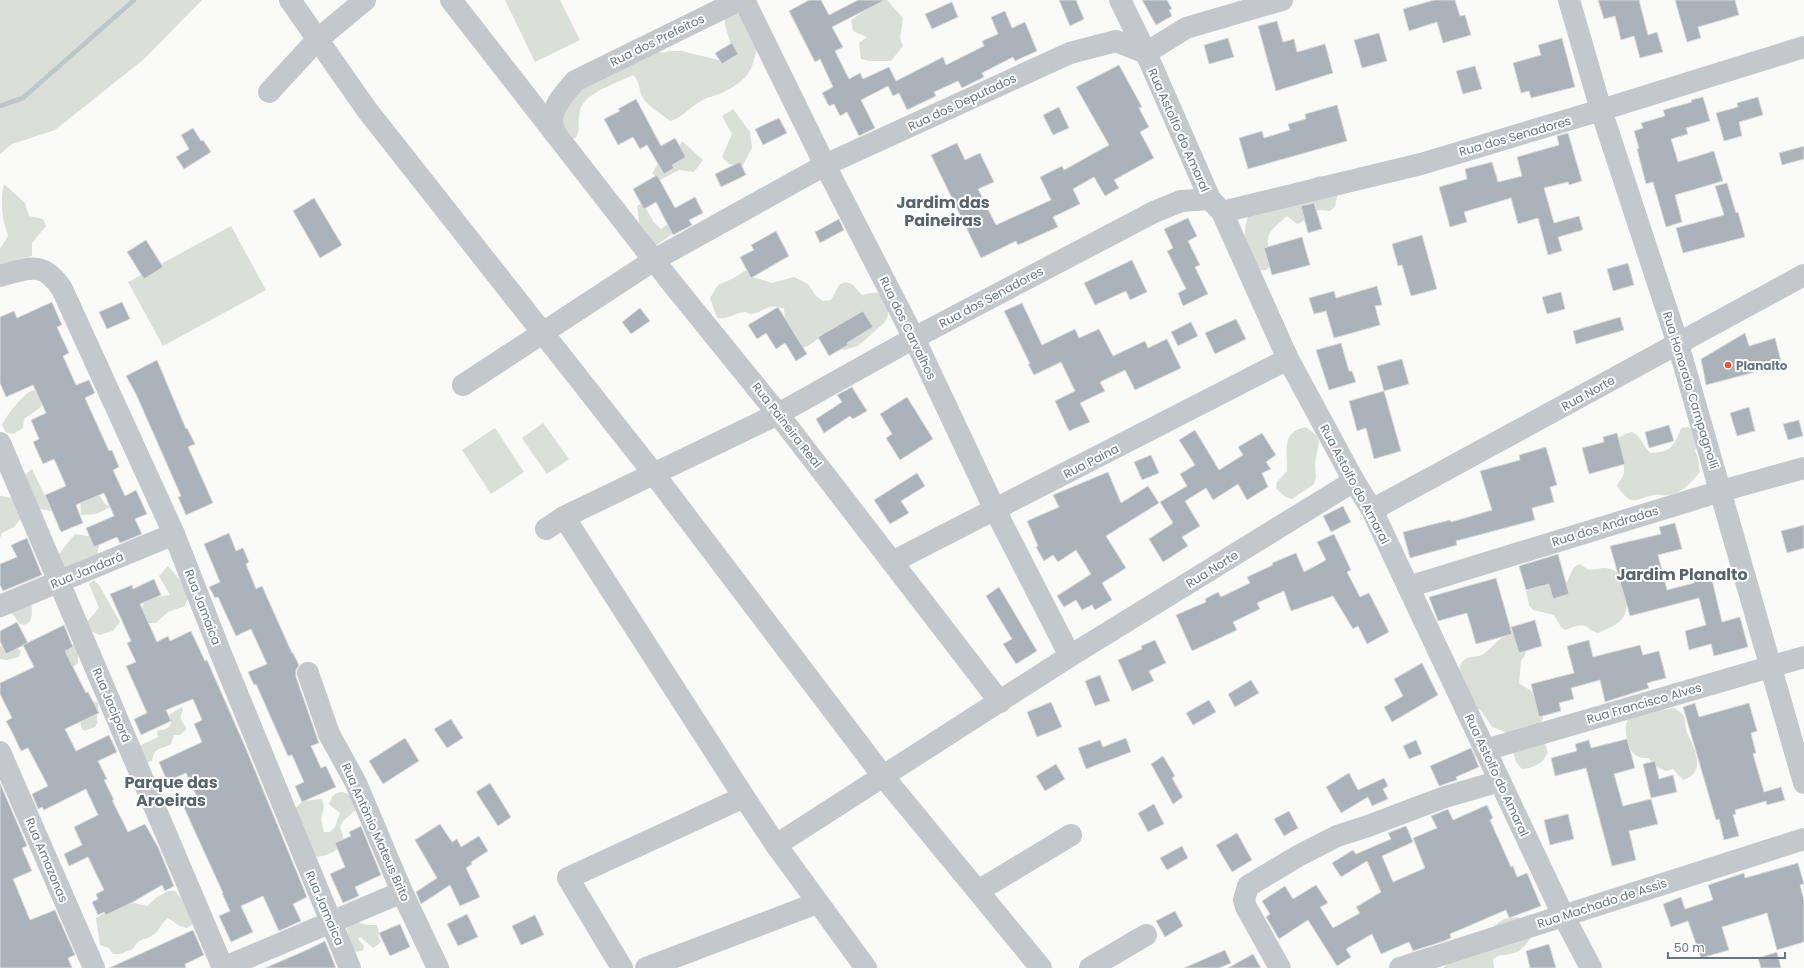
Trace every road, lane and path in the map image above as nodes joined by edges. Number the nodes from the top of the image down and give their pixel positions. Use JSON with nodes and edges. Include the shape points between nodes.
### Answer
{"nodes":[{"id":1,"x":290,"y":0,"type":"edge"},
{"id":2,"x":365,"y":0,"type":"edge"},
{"id":3,"x":451,"y":0,"type":"edge"},
{"id":4,"x":740,"y":0,"type":"edge"},
{"id":5,"x":744,"y":0,"type":"edge"},
{"id":6,"x":1120,"y":0,"type":"edge"},
{"id":7,"x":1282,"y":0,"type":"edge"},
{"id":8,"x":1569,"y":0,"type":"edge"},
{"id":9,"x":316,"y":40,"type":"junction"},
{"id":10,"x":1804,"y":47,"type":"edge"},
{"id":11,"x":1146,"y":53,"type":"junction"},
{"id":12,"x":269,"y":92,"type":"dead end"},
{"id":13,"x":1601,"y":110,"type":"junction"},
{"id":14,"x":555,"y":133,"type":"junction"},
{"id":15,"x":825,"y":165,"type":"junction"},
{"id":16,"x":1216,"y":206,"type":"junction"},
{"id":17,"x":654,"y":260,"type":"junction"},
{"id":18,"x":1804,"y":275,"type":"edge"},
{"id":19,"x":0,"y":276,"type":"edge"},
{"id":20,"x":542,"y":332,"type":"junction"},
{"id":21,"x":914,"y":338,"type":"junction"},
{"id":22,"x":1678,"y":344,"type":"junction"},
{"id":23,"x":1288,"y":359,"type":"junction"},
{"id":24,"x":463,"y":385,"type":"dead end"},
{"id":25,"x":778,"y":414,"type":"junction"},
{"id":26,"x":0,"y":443,"type":"edge"},
{"id":27,"x":1804,"y":468,"type":"edge"},
{"id":28,"x":654,"y":474,"type":"junction"},
{"id":29,"x":1354,"y":481,"type":"junction"},
{"id":30,"x":1721,"y":491,"type":"junction"},
{"id":31,"x":995,"y":510,"type":"junction"},
{"id":32,"x":1372,"y":510,"type":"junction"},
{"id":33,"x":564,"y":517,"type":"junction"},
{"id":34,"x":546,"y":529,"type":"dead end"},
{"id":35,"x":174,"y":534,"type":"junction"},
{"id":36,"x":892,"y":562,"type":"junction"},
{"id":37,"x":60,"y":582,"type":"junction"},
{"id":38,"x":1408,"y":587,"type":"junction"},
{"id":39,"x":0,"y":606,"type":"edge"},
{"id":40,"x":1070,"y":656,"type":"junction"},
{"id":41,"x":1804,"y":657,"type":"edge"},
{"id":42,"x":1771,"y":666,"type":"junction"},
{"id":43,"x":308,"y":673,"type":"dead end"},
{"id":44,"x":1000,"y":702,"type":"junction"},
{"id":45,"x":1485,"y":750,"type":"junction"},
{"id":46,"x":0,"y":752,"type":"edge"},
{"id":47,"x":883,"y":776,"type":"junction"},
{"id":48,"x":1500,"y":781,"type":"junction"},
{"id":49,"x":1804,"y":783,"type":"edge"},
{"id":50,"x":744,"y":797,"type":"junction"},
{"id":51,"x":1071,"y":835,"type":"dead end"},
{"id":52,"x":1804,"y":839,"type":"edge"},
{"id":53,"x":776,"y":845,"type":"junction"},
{"id":54,"x":978,"y":891,"type":"junction"},
{"id":55,"x":402,"y":892,"type":"junction"},
{"id":56,"x":817,"y":903,"type":"junction"},
{"id":57,"x":1563,"y":915,"type":"junction"},
{"id":58,"x":330,"y":922,"type":"junction"},
{"id":59,"x":1146,"y":935,"type":"dead end"},
{"id":60,"x":94,"y":968,"type":"edge"},
{"id":61,"x":223,"y":968,"type":"edge"},
{"id":62,"x":350,"y":968,"type":"edge"},
{"id":63,"x":438,"y":968,"type":"edge"},
{"id":64,"x":622,"y":968,"type":"edge"},
{"id":65,"x":646,"y":968,"type":"edge"},
{"id":66,"x":866,"y":968,"type":"edge"},
{"id":67,"x":1041,"y":968,"type":"edge"},
{"id":68,"x":1090,"y":968,"type":"edge"},
{"id":69,"x":1280,"y":968,"type":"edge"},
{"id":70,"x":1400,"y":968,"type":"edge"},
{"id":71,"x":1592,"y":968,"type":"edge"}],
"edges":[{"from":1,"to":9,"type":"street"},
{"from":2,"to":9,"type":"street"},
{"from":3,"to":14,"type":"street","name":"Rua Paineira Real"},
{"from":4,"to":14,"type":"street","name":"Rua dos Prefeitos","via":[[575,80],[556,108],[552,121]]},
{"from":5,"to":15,"type":"street","name":"Rua dos Carvalhos"},
{"from":6,"to":11,"type":"street","name":"Rua Astolfo do Amaral"},
{"from":7,"to":11,"type":"street","via":[[1186,28]]},
{"from":8,"to":13,"type":"street","name":"Rua Honorato Campagnolli"},
{"from":9,"to":12,"type":"street"},
{"from":9,"to":20,"type":"street","via":[[367,110]]},
{"from":10,"to":13,"type":"street","name":"Rua dos Senadores"},
{"from":11,"to":15,"type":"street","name":"Rua dos Deputados","via":[[1116,41],[1070,53]]},
{"from":11,"to":16,"type":"street","name":"Rua Astolfo do Amaral"},
{"from":13,"to":16,"type":"street","name":"Rua dos Senadores","via":[[1421,164]]},
{"from":13,"to":22,"type":"street","name":"Rua Honorato Campagnolli"},
{"from":14,"to":17,"type":"street","name":"Rua Paineira Real"},
{"from":15,"to":17,"type":"street","name":"Rua dos Deputados"},
{"from":15,"to":21,"type":"street","name":"Rua dos Carvalhos"},
{"from":16,"to":21,"type":"street","name":"Rua dos Senadores","via":[[1181,201],[1154,212]]},
{"from":16,"to":23,"type":"street","name":"Rua Astolfo do Amaral"},
{"from":17,"to":20,"type":"street","name":"Rua dos Deputados"},
{"from":17,"to":25,"type":"street","name":"Rua Paineira Real"},
{"from":18,"to":22,"type":"street","name":"Rua Norte"},
{"from":19,"to":35,"type":"street","name":"Rua Jamaica","via":[[29,268],[47,272],[54,277],[62,289]]},
{"from":20,"to":24,"type":"street","name":"Rua dos Deputados"},
{"from":20,"to":28,"type":"street"},
{"from":21,"to":25,"type":"street","name":"Rua dos Senadores"},
{"from":21,"to":31,"type":"street","name":"Rua dos Carvalhos"},
{"from":22,"to":30,"type":"street","name":"Rua Honorato Campagnolli"},
{"from":22,"to":32,"type":"street","name":"Rua Norte"},
{"from":23,"to":29,"type":"street","name":"Rua Astolfo do Amaral"},
{"from":23,"to":31,"type":"street","name":"Rua Paina"},
{"from":25,"to":28,"type":"street","name":"Rua dos Senadores"},
{"from":25,"to":36,"type":"street","name":"Rua Paineira Real"},
{"from":26,"to":37,"type":"street","name":"Rua Jaciporã"},
{"from":27,"to":30,"type":"street","name":"Rua dos Andradas"},
{"from":28,"to":33,"type":"street","name":"Rua dos Senadores"},
{"from":28,"to":47,"type":"street"},
{"from":29,"to":32,"type":"street","name":"Rua Astolfo do Amaral"},
{"from":29,"to":40,"type":"street","name":"Rua Norte"},
{"from":30,"to":38,"type":"street","name":"Rua dos Andradas"},
{"from":30,"to":42,"type":"street","name":"Rua Honorato Campagnolli"},
{"from":31,"to":36,"type":"street","name":"Rua Paina"},
{"from":31,"to":40,"type":"street","name":"Rua dos Carvalhos"},
{"from":32,"to":38,"type":"street","name":"Rua Astolfo do Amaral"},
{"from":33,"to":34,"type":"street","name":"Rua dos Senadores"},
{"from":33,"to":50,"type":"street"},
{"from":35,"to":37,"type":"street","name":"Rua Jandará"},
{"from":35,"to":58,"type":"street","name":"Rua Jamaica"},
{"from":36,"to":44,"type":"street","name":"Rua Paineira Real"},
{"from":37,"to":39,"type":"street","name":"Rua Jandará"},
{"from":37,"to":61,"type":"street","name":"Rua Jaciporã"},
{"from":38,"to":45,"type":"street","name":"Rua Astolfo do Amaral"},
{"from":40,"to":44,"type":"street"},
{"from":41,"to":42,"type":"street","name":"Rua Francisco Alves"},
{"from":42,"to":45,"type":"street","name":"Rua Francisco Alves"},
{"from":42,"to":49,"type":"street","name":"Rua Honorato Campagnolli"},
{"from":43,"to":55,"type":"street","name":"Rua Antônio Mateus Brito","via":[[329,734],[356,783]]},
{"from":44,"to":47,"type":"street"},
{"from":45,"to":48,"type":"street","name":"Rua Astolfo do Amaral"},
{"from":46,"to":60,"type":"street","name":"Rua Amazonas"},
{"from":47,"to":53,"type":"street"},
{"from":47,"to":54,"type":"street"},
{"from":48,"to":57,"type":"street","name":"Rua Astolfo do Amaral"},
{"from":48,"to":69,"type":"street","via":[[1445,796],[1337,836],[1248,886],[1244,900],[1246,907]]},
{"from":50,"to":53,"type":"street"},
{"from":50,"to":64,"type":"street","via":[[568,878]]},
{"from":51,"to":54,"type":"street"},
{"from":52,"to":57,"type":"street","name":"Rua Machado de Assis"},
{"from":53,"to":56,"type":"street"},
{"from":54,"to":67,"type":"street"},
{"from":55,"to":58,"type":"street"},
{"from":55,"to":63,"type":"street","name":"Rua Antônio Mateus Brito"},
{"from":56,"to":65,"type":"street"},
{"from":56,"to":66,"type":"street"},
{"from":57,"to":70,"type":"street","name":"Rua Machado de Assis"},
{"from":57,"to":71,"type":"street","name":"Rua Astolfo do Amaral"},
{"from":58,"to":61,"type":"street"},
{"from":58,"to":62,"type":"street","name":"Rua Jamaica"},
{"from":59,"to":68,"type":"street"}]}
